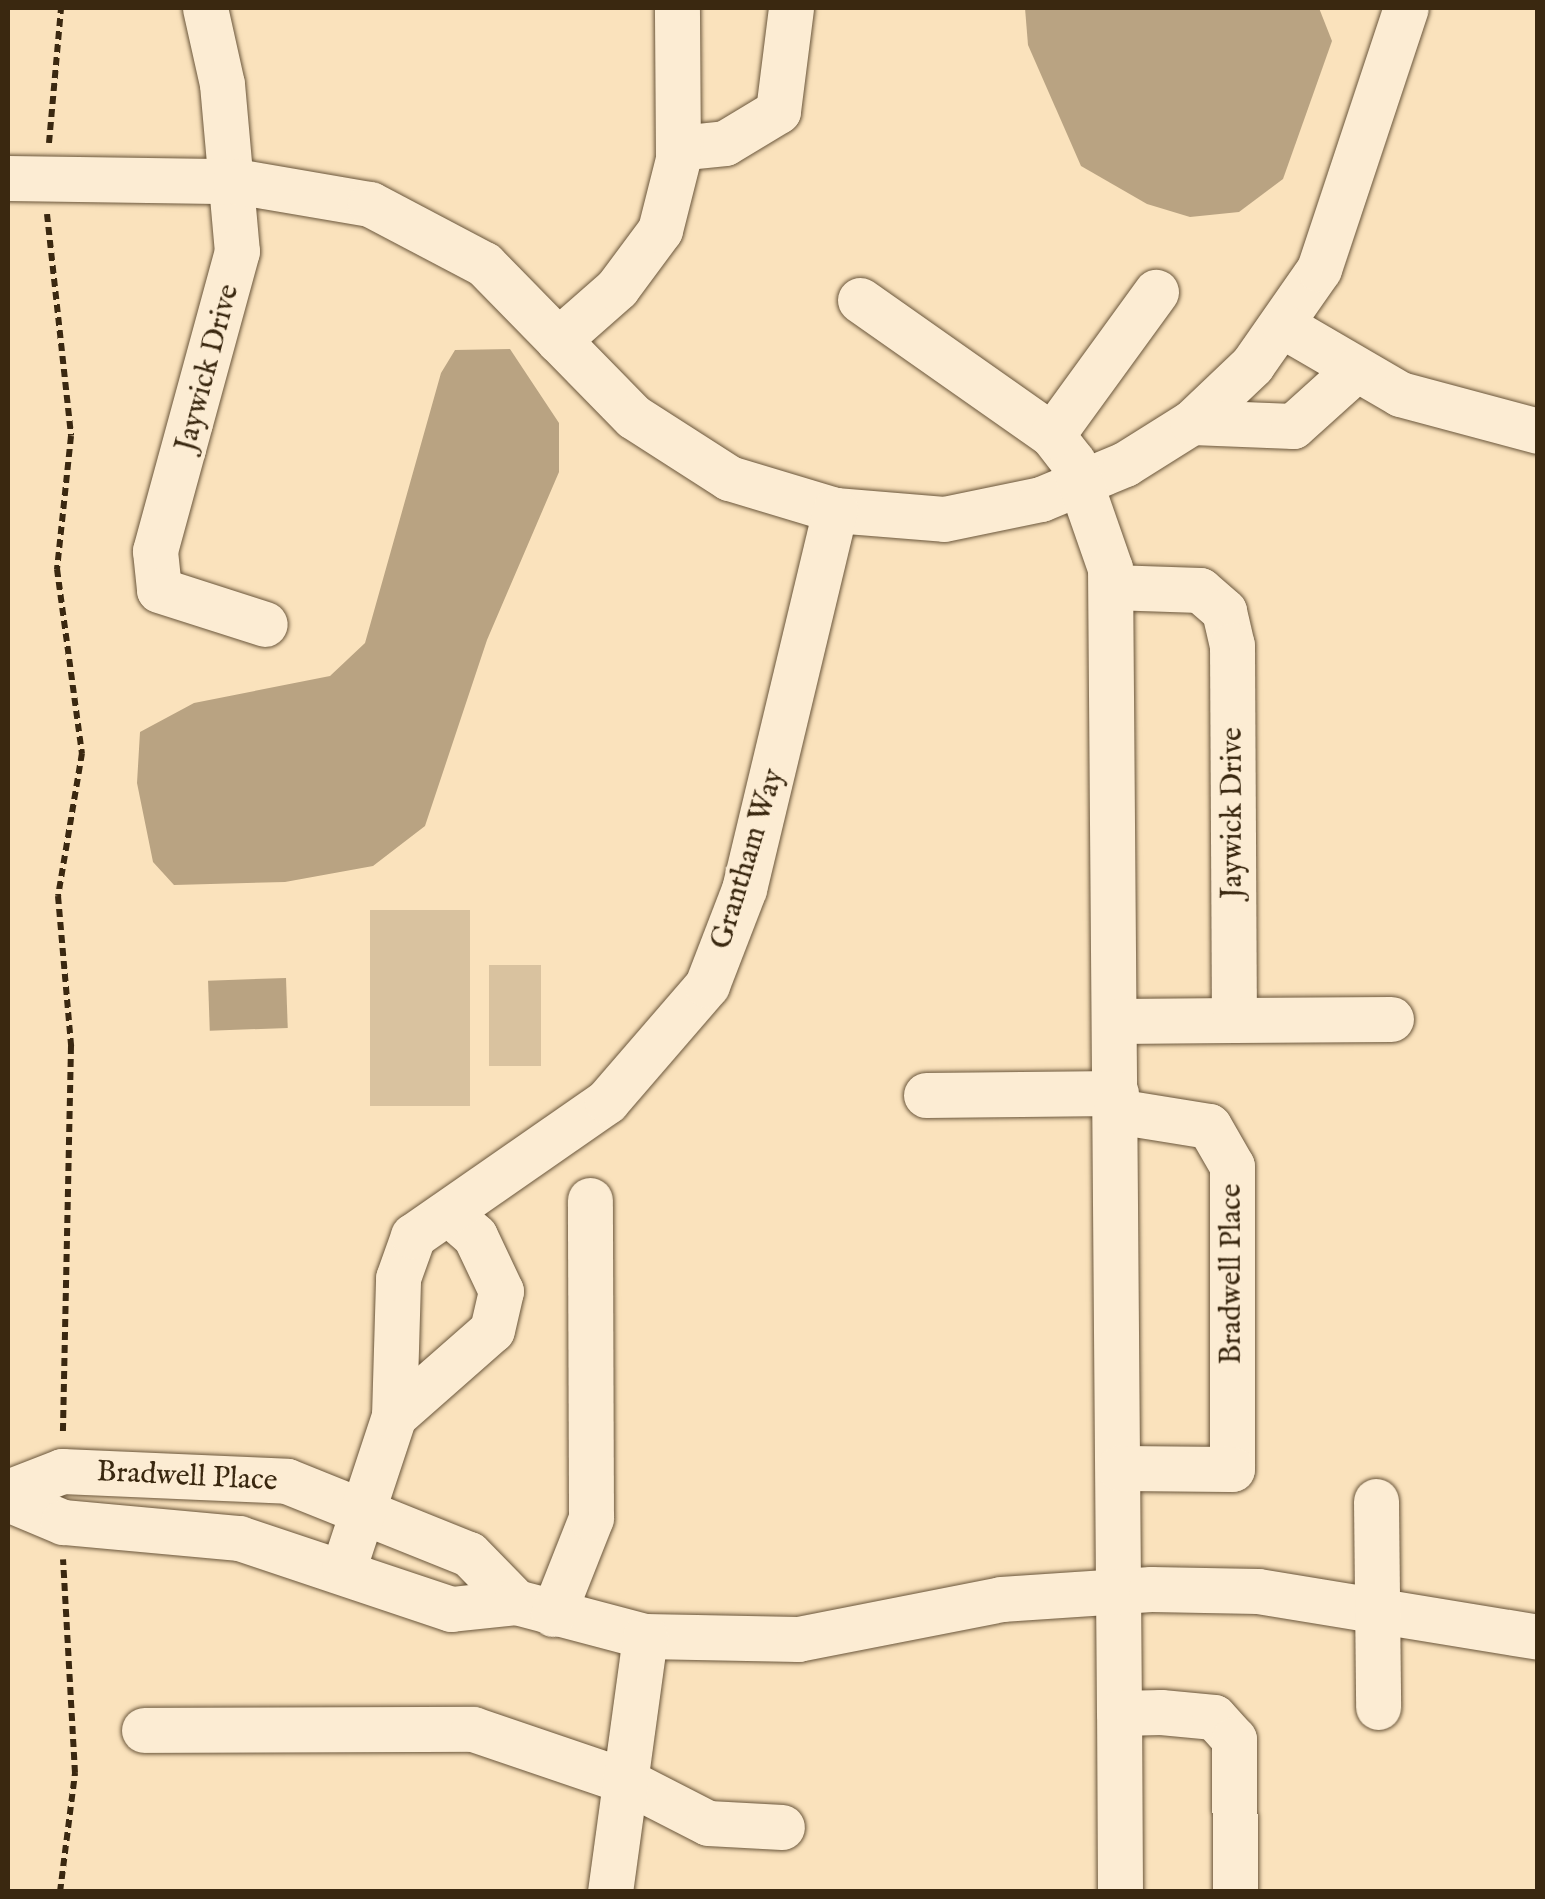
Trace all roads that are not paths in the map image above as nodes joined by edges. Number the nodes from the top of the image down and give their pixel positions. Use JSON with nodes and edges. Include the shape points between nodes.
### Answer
{"nodes":[{"id":1,"x":205,"y":8,"type":"edge"},
{"id":2,"x":677,"y":8,"type":"edge"},
{"id":3,"x":791,"y":8,"type":"edge"},
{"id":4,"x":1406,"y":8,"type":"edge"},
{"id":5,"x":678,"y":148,"type":"junction"},
{"id":6,"x":24,"y":177,"type":"edge"},
{"id":7,"x":235,"y":181,"type":"junction"},
{"id":8,"x":1156,"y":292,"type":"dead end"},
{"id":9,"x":860,"y":300,"type":"dead end"},
{"id":10,"x":1284,"y":327,"type":"junction"},
{"id":11,"x":558,"y":340,"type":"junction"},
{"id":12,"x":1354,"y":372,"type":"junction"},
{"id":13,"x":1192,"y":422,"type":"junction"},
{"id":14,"x":1538,"y":431,"type":"edge"},
{"id":15,"x":1052,"y":435,"type":"junction"},
{"id":16,"x":1082,"y":484,"type":"junction"},
{"id":17,"x":835,"y":510,"type":"junction"},
{"id":18,"x":1111,"y":588,"type":"junction"},
{"id":19,"x":265,"y":624,"type":"dead end"},
{"id":20,"x":1391,"y":1019,"type":"dead end"},
{"id":21,"x":1116,"y":1020,"type":"junction"},
{"id":22,"x":1234,"y":1020,"type":"junction"},
{"id":23,"x":926,"y":1094,"type":"dead end"},
{"id":24,"x":1116,"y":1102,"type":"junction"},
{"id":25,"x":590,"y":1200,"type":"dead end"},
{"id":26,"x":449,"y":1213,"type":"junction"},
{"id":27,"x":394,"y":1416,"type":"junction"},
{"id":28,"x":1119,"y":1468,"type":"junction"},
{"id":29,"x":8,"y":1495,"type":"edge"},
{"id":30,"x":1376,"y":1501,"type":"dead end"},
{"id":31,"x":364,"y":1507,"type":"junction"},
{"id":32,"x":344,"y":1567,"type":"junction"},
{"id":33,"x":1119,"y":1590,"type":"junction"},
{"id":34,"x":534,"y":1608,"type":"junction"},
{"id":35,"x":1377,"y":1609,"type":"junction"},
{"id":36,"x":645,"y":1636,"type":"junction"},
{"id":37,"x":1538,"y":1636,"type":"edge"},
{"id":38,"x":1378,"y":1707,"type":"dead end"},
{"id":39,"x":1118,"y":1712,"type":"junction"},
{"id":40,"x":144,"y":1730,"type":"dead end"},
{"id":41,"x":626,"y":1781,"type":"junction"},
{"id":42,"x":782,"y":1827,"type":"dead end"},
{"id":43,"x":610,"y":1892,"type":"edge"},
{"id":44,"x":1120,"y":1892,"type":"edge"},
{"id":45,"x":1235,"y":1892,"type":"edge"}],
"edges":[{"from":1,"to":7,"type":"street","name":"Jaywick Drive"},
{"from":2,"to":5,"type":"street"},
{"from":3,"to":5,"type":"street","via":[[778,111],[726,143]]},
{"from":4,"to":10,"type":"street","via":[[1330,242]]},
{"from":5,"to":11,"type":"street","via":[[670,196],[644,257]]},
{"from":6,"to":7,"type":"street"},
{"from":7,"to":11,"type":"street","via":[[370,204],[428,230],[484,264]]},
{"from":7,"to":19,"type":"street","name":"Jaywick Drive","via":[[232,288],[155,551],[159,590]]},
{"from":8,"to":15,"type":"street"},
{"from":9,"to":15,"type":"street"},
{"from":10,"to":12,"type":"street"},
{"from":10,"to":13,"type":"street"},
{"from":11,"to":17,"type":"street","via":[[678,449],[728,478]]},
{"from":12,"to":13,"type":"street","via":[[1293,426]]},
{"from":12,"to":14,"type":"street","via":[[1454,413]]},
{"from":13,"to":16,"type":"street"},
{"from":15,"to":16,"type":"street"},
{"from":16,"to":17,"type":"street","via":[[944,519]]},
{"from":16,"to":18,"type":"street"},
{"from":17,"to":26,"type":"street","name":"Grantham Way","via":[[749,870],[707,985],[607,1101]]},
{"from":18,"to":21,"type":"street"},
{"from":18,"to":22,"type":"street","name":"Jaywick Drive","via":[[1200,590],[1230,624]]},
{"from":20,"to":22,"type":"street"},
{"from":21,"to":22,"type":"street"},
{"from":21,"to":24,"type":"street"},
{"from":23,"to":24,"type":"street"},
{"from":24,"to":28,"type":"street"},
{"from":24,"to":28,"type":"street","name":"Bradwell Place","via":[[1209,1126],[1232,1166],[1232,1469]]},
{"from":25,"to":34,"type":"street","via":[[591,1518]]},
{"from":26,"to":27,"type":"street","name":"Grantham Way","via":[[413,1236],[404,1256]]},
{"from":26,"to":27,"type":"street","via":[[475,1236],[500,1291],[492,1330]]},
{"from":27,"to":31,"type":"street","name":"Grantham Way"},
{"from":28,"to":33,"type":"street"},
{"from":29,"to":31,"type":"street","name":"Bradwell Place","via":[[62,1471],[248,1474]]},
{"from":29,"to":32,"type":"street","name":"Bradwell Place","via":[[63,1522],[178,1528]]},
{"from":30,"to":35,"type":"street"},
{"from":31,"to":32,"type":"street","name":"Grantham Way"},
{"from":31,"to":34,"type":"street","name":"Bradwell Place","via":[[469,1554]]},
{"from":32,"to":34,"type":"street","name":"Bradwell Place","via":[[451,1609]]},
{"from":33,"to":35,"type":"street","name":"Bradwell Place","via":[[1258,1590]]},
{"from":33,"to":36,"type":"street","name":"Bradwell Place","via":[[1001,1599],[798,1639]]},
{"from":33,"to":39,"type":"street"},
{"from":34,"to":36,"type":"street","name":"Bradwell Place"},
{"from":35,"to":37,"type":"street","name":"Bradwell Place"},
{"from":35,"to":38,"type":"street"},
{"from":36,"to":41,"type":"street"},
{"from":39,"to":44,"type":"street"},
{"from":39,"to":45,"type":"street","via":[[1202,1714],[1226,1726],[1234,1750]]},
{"from":40,"to":41,"type":"street","via":[[473,1728]]},
{"from":41,"to":42,"type":"street","via":[[708,1824]]},
{"from":41,"to":43,"type":"street"}]}
